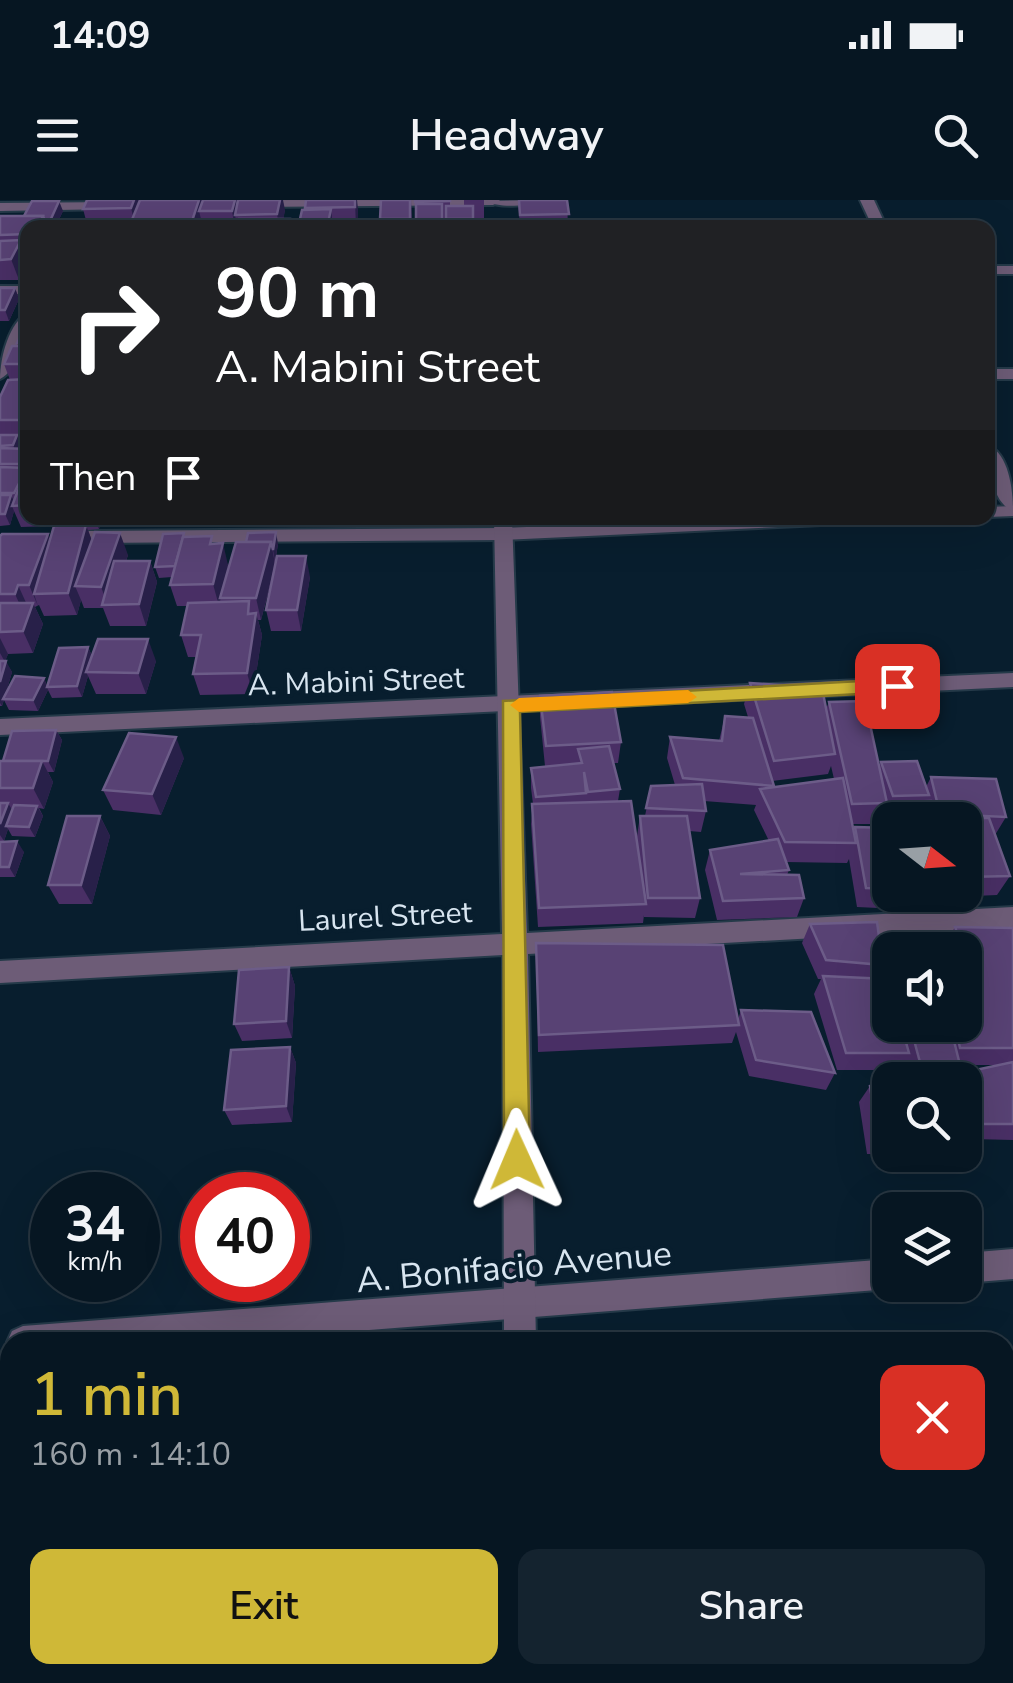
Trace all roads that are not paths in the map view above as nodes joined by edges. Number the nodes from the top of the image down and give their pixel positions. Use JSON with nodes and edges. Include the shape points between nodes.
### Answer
{"nodes":[{"id":1,"x":532,"y":200,"type":"edge"},
{"id":2,"x":238,"y":204,"type":"edge"},
{"id":3,"x":140,"y":205,"type":"edge"},
{"id":4,"x":493,"y":205,"type":"edge"},
{"id":5,"x":0,"y":207,"type":"edge"},
{"id":6,"x":80,"y":207,"type":"edge"},
{"id":7,"x":20,"y":333,"type":"edge"},
{"id":8,"x":0,"y":374,"type":"edge"},
{"id":9,"x":995,"y":466,"type":"edge"},
{"id":10,"x":1013,"y":508,"type":"edge"},
{"id":11,"x":548,"y":525,"type":"edge"},
{"id":12,"x":503,"y":526,"type":"edge"},
{"id":13,"x":59,"y":536,"type":"edge"},
{"id":14,"x":1013,"y":680,"type":"edge"},
{"id":15,"x":510,"y":706,"type":"junction"},
{"id":16,"x":0,"y":727,"type":"edge"},
{"id":17,"x":1013,"y":917,"type":"edge"},
{"id":18,"x":515,"y":942,"type":"junction"},
{"id":19,"x":0,"y":972,"type":"edge"},
{"id":20,"x":1013,"y":1264,"type":"edge"},
{"id":21,"x":982,"y":1267,"type":"edge"},
{"id":22,"x":872,"y":1276,"type":"edge"},
{"id":23,"x":518,"y":1305,"type":"junction"},
{"id":24,"x":157,"y":1332,"type":"edge"},
{"id":25,"x":519,"y":1332,"type":"edge"}],
"edges":[{"from":1,"to":4,"type":"street"},
{"from":2,"to":4,"type":"street"},
{"from":3,"to":6,"type":"street"},
{"from":5,"to":6,"type":"street"},
{"from":7,"to":8,"type":"street"},
{"from":9,"to":10,"type":"street"},
{"from":11,"to":12,"type":"street"},
{"from":12,"to":13,"type":"street"},
{"from":12,"to":15,"type":"street"},
{"from":14,"to":15,"type":"street","name":"A. Mabini Street"},
{"from":15,"to":16,"type":"street","name":"A. Mabini Street"},
{"from":15,"to":18,"type":"street"},
{"from":17,"to":18,"type":"street","name":"Laurel Street"},
{"from":18,"to":19,"type":"street","name":"Laurel Street"},
{"from":18,"to":23,"type":"street"},
{"from":20,"to":21,"type":"street"},
{"from":22,"to":23,"type":"street","name":"A. Bonifacio Avenue"},
{"from":23,"to":24,"type":"street","name":"A. Bonifacio Avenue"},
{"from":23,"to":25,"type":"street"}]}
